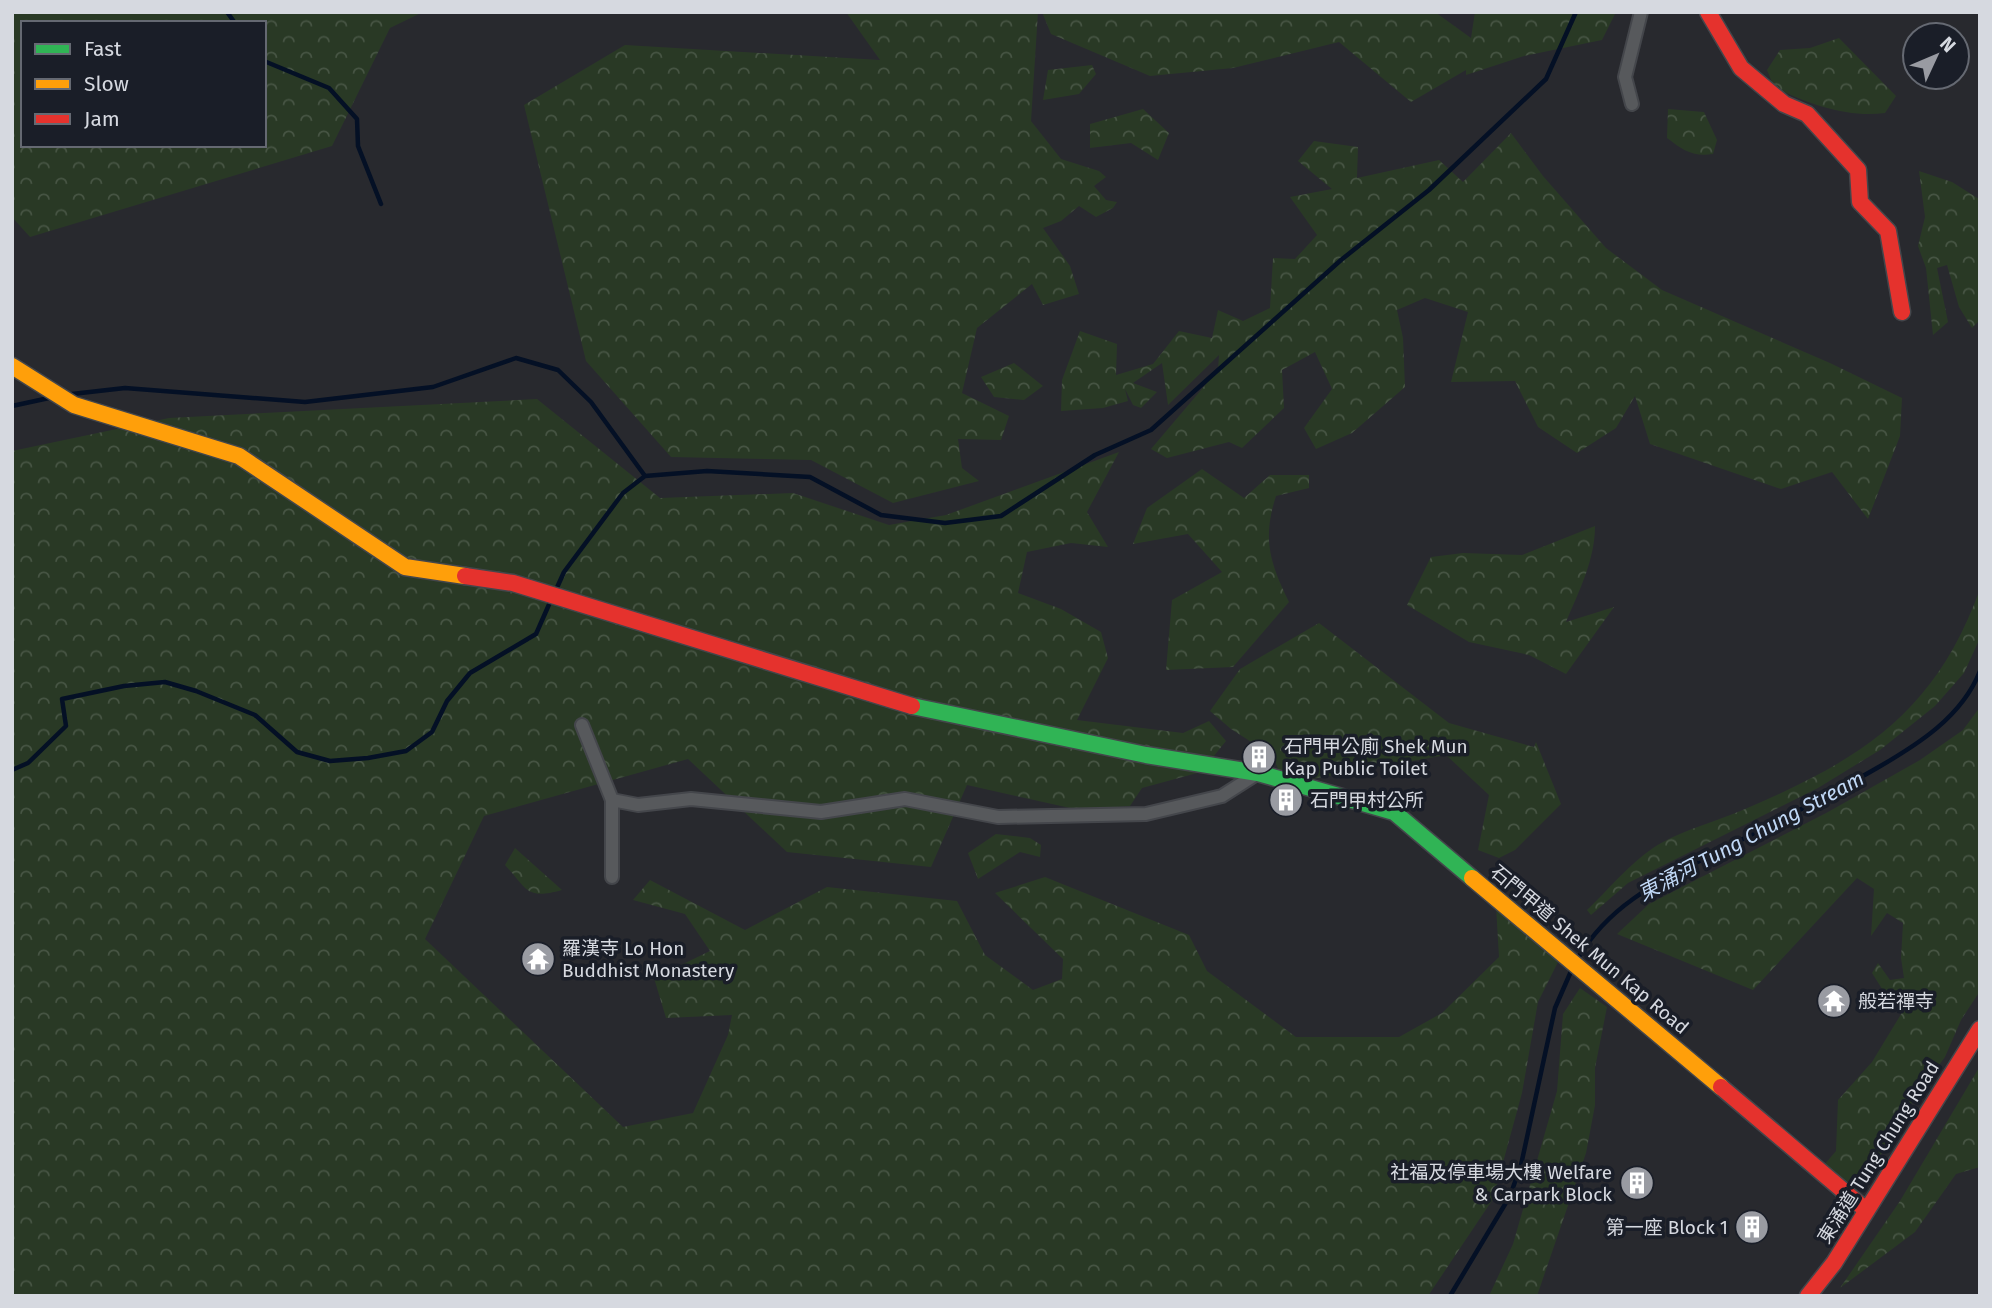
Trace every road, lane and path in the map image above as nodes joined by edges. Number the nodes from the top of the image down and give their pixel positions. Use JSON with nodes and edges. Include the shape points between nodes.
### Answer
{"nodes":[{"id":1,"x":1641,"y":12,"type":"edge"},
{"id":2,"x":1708,"y":12,"type":"edge"},
{"id":3,"x":1632,"y":104,"type":"dead end"},
{"id":4,"x":1902,"y":312,"type":"dead end"},
{"id":5,"x":12,"y":366,"type":"edge"},
{"id":6,"x":582,"y":725,"type":"dead end"},
{"id":7,"x":1258,"y":773,"type":"junction"},
{"id":8,"x":612,"y":800,"type":"junction"},
{"id":9,"x":612,"y":877,"type":"dead end"},
{"id":10,"x":1980,"y":1029,"type":"edge"},
{"id":11,"x":1866,"y":1210,"type":"junction"},
{"id":12,"x":1808,"y":1296,"type":"edge"}],
"edges":[{"from":1,"to":3,"type":"street","via":[[1625,77]]},
{"from":2,"to":4,"type":"street","via":[[1741,68],[1784,104],[1807,114],[1858,170],[1860,202],[1888,231]]},
{"from":5,"to":7,"type":"street","name":"石門甲道 Shek Mun Kap Road","via":[[74,405],[239,456],[405,567],[513,583],[890,701],[1146,755]]},
{"from":6,"to":8,"type":"street"},
{"from":7,"to":8,"type":"street","via":[[1222,796],[1146,814],[998,817],[905,799],[821,812],[691,799],[638,805]]},
{"from":7,"to":11,"type":"street","name":"石門甲道 Shek Mun Kap Road","via":[[1394,812]]},
{"from":8,"to":9,"type":"street"},
{"from":10,"to":11,"type":"street","name":"東涌道 Tung Chung Road"},
{"from":11,"to":12,"type":"street","name":"東涌道 Tung Chung Road"}]}
